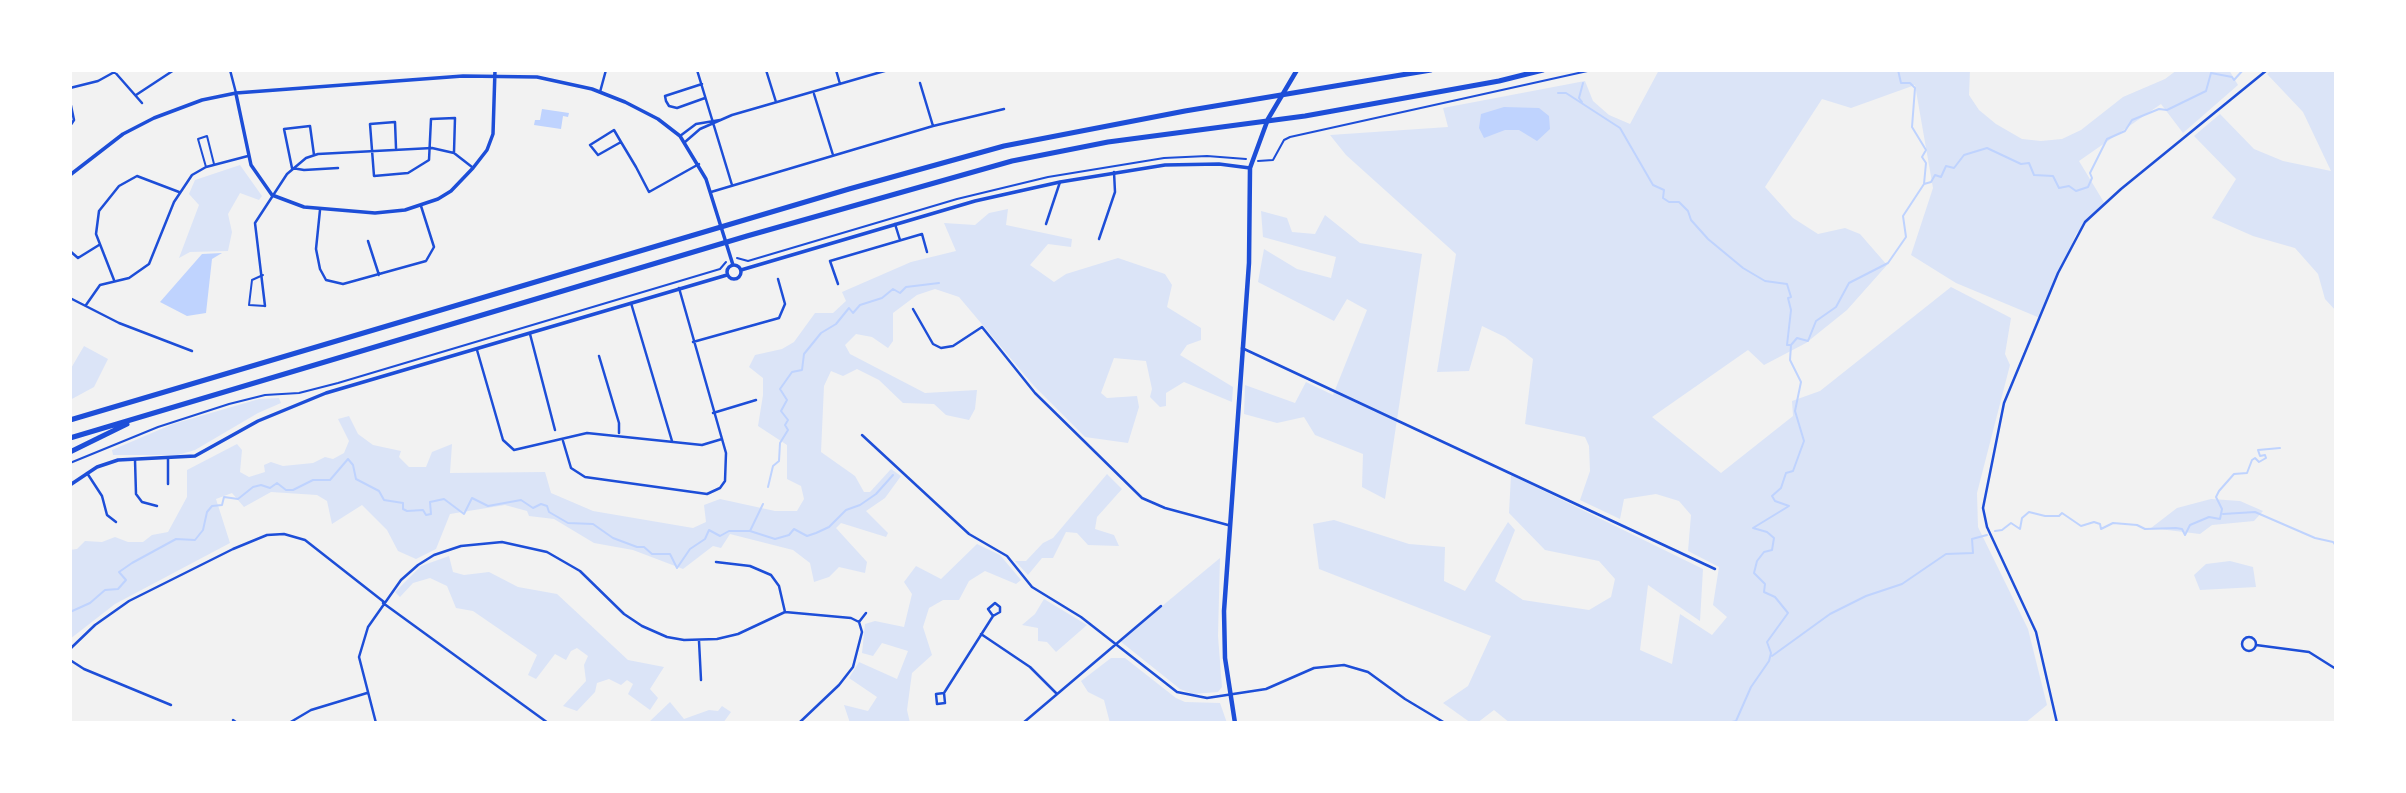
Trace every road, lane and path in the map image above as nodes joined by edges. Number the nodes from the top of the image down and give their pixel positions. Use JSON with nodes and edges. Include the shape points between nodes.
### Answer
{"nodes":[{"id":1,"x":174,"y":70,"type":"edge"},
{"id":2,"x":230,"y":70,"type":"edge"},
{"id":3,"x":606,"y":70,"type":"edge"},
{"id":4,"x":697,"y":70,"type":"edge"},
{"id":5,"x":766,"y":70,"type":"edge"},
{"id":6,"x":836,"y":70,"type":"edge"},
{"id":7,"x":888,"y":70,"type":"edge"},
{"id":8,"x":1297,"y":70,"type":"edge"},
{"id":9,"x":1431,"y":70,"type":"edge"},
{"id":10,"x":1543,"y":70,"type":"edge"},
{"id":11,"x":1592,"y":70,"type":"edge"},
{"id":12,"x":2267,"y":70,"type":"edge"},
{"id":13,"x":115,"y":71,"type":"edge"},
{"id":14,"x":495,"y":72,"type":"edge"},
{"id":15,"x":920,"y":83,"type":"dead end"},
{"id":16,"x":702,"y":84,"type":"junction"},
{"id":17,"x":840,"y":85,"type":"junction"},
{"id":18,"x":70,"y":88,"type":"edge"},
{"id":19,"x":600,"y":92,"type":"junction"},
{"id":20,"x":236,"y":93,"type":"junction"},
{"id":21,"x":814,"y":93,"type":"junction"},
{"id":22,"x":136,"y":95,"type":"junction"},
{"id":23,"x":706,"y":98,"type":"junction"},
{"id":24,"x":70,"y":101,"type":"edge"},
{"id":25,"x":776,"y":102,"type":"junction"},
{"id":26,"x":142,"y":103,"type":"dead end"},
{"id":27,"x":1004,"y":109,"type":"dead end"},
{"id":28,"x":712,"y":119,"type":"junction"},
{"id":29,"x":720,"y":120,"type":"junction"},
{"id":30,"x":70,"y":125,"type":"edge"},
{"id":31,"x":714,"y":125,"type":"junction"},
{"id":32,"x":933,"y":126,"type":"junction"},
{"id":33,"x":680,"y":136,"type":"junction"},
{"id":34,"x":621,"y":142,"type":"junction"},
{"id":35,"x":685,"y":142,"type":"junction"},
{"id":36,"x":396,"y":148,"type":"junction"},
{"id":37,"x":432,"y":148,"type":"junction"},
{"id":38,"x":372,"y":152,"type":"junction"},
{"id":39,"x":454,"y":153,"type":"junction"},
{"id":40,"x":314,"y":155,"type":"junction"},
{"id":41,"x":833,"y":155,"type":"junction"},
{"id":42,"x":248,"y":156,"type":"junction"},
{"id":43,"x":1258,"y":161,"type":"dead end"},
{"id":44,"x":699,"y":164,"type":"junction"},
{"id":45,"x":214,"y":165,"type":"junction"},
{"id":46,"x":206,"y":167,"type":"junction"},
{"id":47,"x":292,"y":168,"type":"junction"},
{"id":48,"x":338,"y":168,"type":"dead end"},
{"id":49,"x":1250,"y":168,"type":"junction"},
{"id":50,"x":473,"y":169,"type":"junction"},
{"id":51,"x":1114,"y":172,"type":"junction"},
{"id":52,"x":70,"y":175,"type":"edge"},
{"id":53,"x":1059,"y":182,"type":"junction"},
{"id":54,"x":733,"y":185,"type":"junction"},
{"id":55,"x":179,"y":192,"type":"junction"},
{"id":56,"x":711,"y":192,"type":"junction"},
{"id":57,"x":272,"y":195,"type":"junction"},
{"id":58,"x":421,"y":205,"type":"junction"},
{"id":59,"x":320,"y":210,"type":"junction"},
{"id":60,"x":1046,"y":224,"type":"dead end"},
{"id":61,"x":895,"y":225,"type":"junction"},
{"id":62,"x":1100,"y":239,"type":"dead end"},
{"id":63,"x":900,"y":240,"type":"junction"},
{"id":64,"x":368,"y":241,"type":"dead end"},
{"id":65,"x":99,"y":245,"type":"junction"},
{"id":66,"x":70,"y":251,"type":"edge"},
{"id":67,"x":927,"y":252,"type":"dead end"},
{"id":68,"x":737,"y":258,"type":"dead end"},
{"id":69,"x":745,"y":261,"type":"dead end"},
{"id":70,"x":727,"y":262,"type":"dead end"},
{"id":71,"x":733,"y":265,"type":"junction"},
{"id":72,"x":741,"y":271,"type":"junction"},
{"id":73,"x":263,"y":275,"type":"junction"},
{"id":74,"x":379,"y":275,"type":"junction"},
{"id":75,"x":727,"y":275,"type":"junction"},
{"id":76,"x":778,"y":279,"type":"dead end"},
{"id":77,"x":114,"y":281,"type":"junction"},
{"id":78,"x":838,"y":284,"type":"dead end"},
{"id":79,"x":680,"y":288,"type":"junction"},
{"id":80,"x":70,"y":298,"type":"edge"},
{"id":81,"x":631,"y":303,"type":"junction"},
{"id":82,"x":86,"y":305,"type":"junction"},
{"id":83,"x":265,"y":306,"type":"joint"},
{"id":84,"x":913,"y":309,"type":"dead end"},
{"id":85,"x":530,"y":334,"type":"junction"},
{"id":86,"x":693,"y":342,"type":"junction"},
{"id":87,"x":1242,"y":348,"type":"junction"},
{"id":88,"x":477,"y":350,"type":"junction"},
{"id":89,"x":192,"y":351,"type":"dead end"},
{"id":90,"x":598,"y":356,"type":"dead end"},
{"id":91,"x":756,"y":400,"type":"dead end"},
{"id":92,"x":713,"y":413,"type":"junction"},
{"id":93,"x":140,"y":418,"type":"junction"},
{"id":94,"x":72,"y":419,"type":"edge"},
{"id":95,"x":555,"y":430,"type":"dead end"},
{"id":96,"x":619,"y":435,"type":"junction"},
{"id":97,"x":862,"y":435,"type":"dead end"},
{"id":98,"x":70,"y":438,"type":"edge"},
{"id":99,"x":722,"y":439,"type":"junction"},
{"id":100,"x":563,"y":441,"type":"junction"},
{"id":101,"x":672,"y":441,"type":"junction"},
{"id":102,"x":70,"y":452,"type":"edge"},
{"id":103,"x":169,"y":459,"type":"junction"},
{"id":104,"x":135,"y":460,"type":"junction"},
{"id":105,"x":70,"y":463,"type":"edge"},
{"id":106,"x":88,"y":474,"type":"junction"},
{"id":107,"x":168,"y":484,"type":"dead end"},
{"id":108,"x":70,"y":485,"type":"edge"},
{"id":109,"x":157,"y":506,"type":"dead end"},
{"id":110,"x":116,"y":522,"type":"dead end"},
{"id":111,"x":1228,"y":524,"type":"junction"},
{"id":112,"x":716,"y":562,"type":"dead end"},
{"id":113,"x":1715,"y":569,"type":"dead end"},
{"id":114,"x":384,"y":603,"type":"junction"},
{"id":115,"x":1161,"y":606,"type":"dead end"},
{"id":116,"x":785,"y":612,"type":"junction"},
{"id":117,"x":866,"y":613,"type":"dead end"},
{"id":118,"x":993,"y":616,"type":"dead end"},
{"id":119,"x":859,"y":622,"type":"junction"},
{"id":120,"x":981,"y":634,"type":"junction"},
{"id":121,"x":699,"y":641,"type":"junction"},
{"id":122,"x":1116,"y":645,"type":"junction"},
{"id":123,"x":2256,"y":645,"type":"junction"},
{"id":124,"x":70,"y":649,"type":"edge"},
{"id":125,"x":70,"y":660,"type":"edge"},
{"id":126,"x":2336,"y":669,"type":"edge"},
{"id":127,"x":701,"y":680,"type":"dead end"},
{"id":128,"x":367,"y":693,"type":"junction"},
{"id":129,"x":944,"y":694,"type":"dead end"},
{"id":130,"x":1057,"y":694,"type":"junction"},
{"id":131,"x":1230,"y":695,"type":"junction"},
{"id":132,"x":170,"y":705,"type":"dead end"},
{"id":133,"x":547,"y":722,"type":"edge"},
{"id":134,"x":289,"y":723,"type":"edge"},
{"id":135,"x":376,"y":723,"type":"edge"},
{"id":136,"x":799,"y":723,"type":"edge"},
{"id":137,"x":1023,"y":723,"type":"edge"},
{"id":138,"x":1234,"y":723,"type":"edge"},
{"id":139,"x":1445,"y":723,"type":"edge"},
{"id":140,"x":2057,"y":723,"type":"edge"}],
"edges":[{"from":1,"to":22,"type":"street"},
{"from":2,"to":20,"type":"street"},
{"from":3,"to":19,"type":"street"},
{"from":4,"to":16,"type":"street"},
{"from":5,"to":25,"type":"street"},
{"from":6,"to":17,"type":"street"},
{"from":7,"to":17,"type":"street"},
{"from":8,"to":49,"type":"main road","via":[[1262,132]]},
{"from":9,"to":94,"type":"highway","via":[[1004,146]]},
{"from":10,"to":93,"type":"highway","via":[[1305,116],[1108,142],[1012,160]]},
{"from":11,"to":43,"type":"path","via":[[1290,136],[1273,160]]},
{"from":12,"to":140,"type":"street","via":[[2085,222],[2058,273],[2004,403],[1983,508],[1987,527],[2036,632]]},
{"from":13,"to":18,"type":"street"},
{"from":13,"to":22,"type":"street"},
{"from":14,"to":19,"type":"street"},
{"from":14,"to":20,"type":"street"},
{"from":14,"to":50,"type":"street","via":[[493,134]]},
{"from":15,"to":32,"type":"street"},
{"from":16,"to":23,"type":"street"},
{"from":16,"to":23,"type":"street","via":[[665,96],[666,101],[677,108]]},
{"from":17,"to":21,"type":"street"},
{"from":19,"to":33,"type":"street","via":[[641,109]]},
{"from":20,"to":42,"type":"street"},
{"from":20,"to":52,"type":"street","via":[[177,108],[123,134]]},
{"from":21,"to":25,"type":"street"},
{"from":21,"to":41,"type":"street"},
{"from":22,"to":26,"type":"street"},
{"from":23,"to":28,"type":"street"},
{"from":24,"to":30,"type":"street","via":[[74,120]]},
{"from":25,"to":29,"type":"street"},
{"from":27,"to":32,"type":"street"},
{"from":28,"to":29,"type":"street"},
{"from":28,"to":31,"type":"street"},
{"from":28,"to":33,"type":"street"},
{"from":29,"to":31,"type":"street"},
{"from":31,"to":35,"type":"street","via":[[700,129]]},
{"from":31,"to":54,"type":"street"},
{"from":32,"to":41,"type":"street"},
{"from":33,"to":35,"type":"street"},
{"from":34,"to":34,"type":"street","via":[[614,130],[590,145],[598,155]]},
{"from":34,"to":44,"type":"street","via":[[649,192]]},
{"from":35,"to":44,"type":"street"},
{"from":36,"to":37,"type":"street"},
{"from":36,"to":38,"type":"street"},
{"from":36,"to":38,"type":"street","via":[[395,122],[369,124]]},
{"from":37,"to":38,"type":"street","via":[[429,160],[408,173],[374,176]]},
{"from":37,"to":39,"type":"street"},
{"from":37,"to":39,"type":"street","via":[[431,119],[456,118]]},
{"from":38,"to":40,"type":"street"},
{"from":39,"to":50,"type":"street"},
{"from":40,"to":47,"type":"street"},
{"from":40,"to":47,"type":"street","via":[[310,126],[284,129]]},
{"from":41,"to":54,"type":"street"},
{"from":42,"to":45,"type":"street"},
{"from":42,"to":57,"type":"street","via":[[256,176]]},
{"from":44,"to":56,"type":"street"},
{"from":45,"to":46,"type":"street"},
{"from":45,"to":46,"type":"lane","via":[[207,136],[198,139]]},
{"from":46,"to":55,"type":"street","via":[[192,175]]},
{"from":47,"to":48,"type":"street"},
{"from":47,"to":57,"type":"street"},
{"from":49,"to":51,"type":"street","via":[[1190,163]]},
{"from":49,"to":87,"type":"main road"},
{"from":50,"to":58,"type":"street","via":[[451,191]]},
{"from":51,"to":53,"type":"street"},
{"from":51,"to":62,"type":"street","via":[[1115,192]]},
{"from":53,"to":60,"type":"street"},
{"from":53,"to":61,"type":"street"},
{"from":54,"to":56,"type":"street"},
{"from":55,"to":65,"type":"street","via":[[142,176],[129,178],[99,211]]},
{"from":55,"to":77,"type":"street","via":[[149,264],[130,278]]},
{"from":56,"to":71,"type":"street"},
{"from":57,"to":59,"type":"street"},
{"from":57,"to":73,"type":"street","via":[[255,223]]},
{"from":58,"to":59,"type":"street","via":[[375,213]]},
{"from":58,"to":74,"type":"street","via":[[433,239],[432,254],[426,261]]},
{"from":59,"to":74,"type":"street","via":[[316,250],[326,280],[343,284]]},
{"from":61,"to":63,"type":"street"},
{"from":61,"to":72,"type":"street"},
{"from":63,"to":67,"type":"street","via":[[922,234]]},
{"from":63,"to":78,"type":"street","via":[[830,261]]},
{"from":64,"to":74,"type":"street"},
{"from":65,"to":66,"type":"street","via":[[78,258]]},
{"from":65,"to":77,"type":"street"},
{"from":68,"to":69,"type":"path"},
{"from":70,"to":105,"type":"path","via":[[720,269],[338,383],[229,404]]},
{"from":71,"to":72,"type":"street"},
{"from":71,"to":75,"type":"street"},
{"from":72,"to":75,"type":"street","via":[[738,279]]},
{"from":73,"to":83,"type":"street"},
{"from":73,"to":83,"type":"lane","via":[[252,280],[249,305]]},
{"from":75,"to":79,"type":"street"},
{"from":76,"to":86,"type":"street","via":[[785,304],[779,318]]},
{"from":77,"to":82,"type":"street","via":[[100,285]]},
{"from":79,"to":81,"type":"street"},
{"from":79,"to":86,"type":"street"},
{"from":80,"to":82,"type":"street"},
{"from":81,"to":85,"type":"street"},
{"from":81,"to":101,"type":"street"},
{"from":82,"to":89,"type":"street"},
{"from":84,"to":111,"type":"street","via":[[933,344],[941,348],[953,346],[982,327],[1035,393],[1142,499]]},
{"from":85,"to":88,"type":"street"},
{"from":85,"to":95,"type":"street"},
{"from":86,"to":92,"type":"street"},
{"from":87,"to":111,"type":"main road"},
{"from":87,"to":113,"type":"street"},
{"from":88,"to":100,"type":"street","via":[[507,446],[521,450]]},
{"from":88,"to":103,"type":"street","via":[[326,393],[258,421],[195,456]]},
{"from":90,"to":96,"type":"street"},
{"from":91,"to":92,"type":"street"},
{"from":92,"to":99,"type":"street"},
{"from":93,"to":98,"type":"highway"},
{"from":93,"to":102,"type":"highway"},
{"from":96,"to":100,"type":"street","via":[[587,433]]},
{"from":96,"to":101,"type":"street"},
{"from":97,"to":122,"type":"street","via":[[969,534],[1007,556],[1032,587]]},
{"from":99,"to":100,"type":"street","via":[[725,481],[706,495],[585,477],[571,468]]},
{"from":99,"to":101,"type":"street","via":[[702,445]]},
{"from":103,"to":104,"type":"street"},
{"from":103,"to":107,"type":"street"},
{"from":104,"to":106,"type":"street","via":[[110,462]]},
{"from":104,"to":109,"type":"street","via":[[136,494],[142,502]]},
{"from":106,"to":108,"type":"street"},
{"from":106,"to":110,"type":"street","via":[[107,515]]},
{"from":111,"to":131,"type":"main road","via":[[1224,611]]},
{"from":112,"to":116,"type":"street","via":[[750,566],[771,575],[779,586]]},
{"from":114,"to":121,"type":"street","via":[[401,580],[433,555],[461,546],[502,542],[566,562],[649,630]]},
{"from":114,"to":124,"type":"street","via":[[305,540],[267,535],[130,601]]},
{"from":114,"to":128,"type":"street","via":[[361,645]]},
{"from":114,"to":133,"type":"street"},
{"from":115,"to":122,"type":"street"},
{"from":116,"to":119,"type":"street"},
{"from":116,"to":121,"type":"street","via":[[738,634]]},
{"from":117,"to":119,"type":"street"},
{"from":118,"to":120,"type":"street"},
{"from":119,"to":136,"type":"street","via":[[862,632],[852,667]]},
{"from":120,"to":129,"type":"street"},
{"from":120,"to":130,"type":"street","via":[[1030,667]]},
{"from":121,"to":127,"type":"street"},
{"from":122,"to":130,"type":"street"},
{"from":122,"to":131,"type":"street","via":[[1177,692],[1195,697]]},
{"from":123,"to":123,"type":"street","via":[[2248,637],[2241,645],[2250,651]]},
{"from":123,"to":126,"type":"street","via":[[2309,652]]},
{"from":125,"to":132,"type":"street"},
{"from":128,"to":134,"type":"street","via":[[311,710]]},
{"from":128,"to":135,"type":"street"},
{"from":130,"to":137,"type":"street"},
{"from":131,"to":138,"type":"main road"},
{"from":131,"to":139,"type":"street","via":[[1274,687],[1325,665],[1352,666]]}]}
